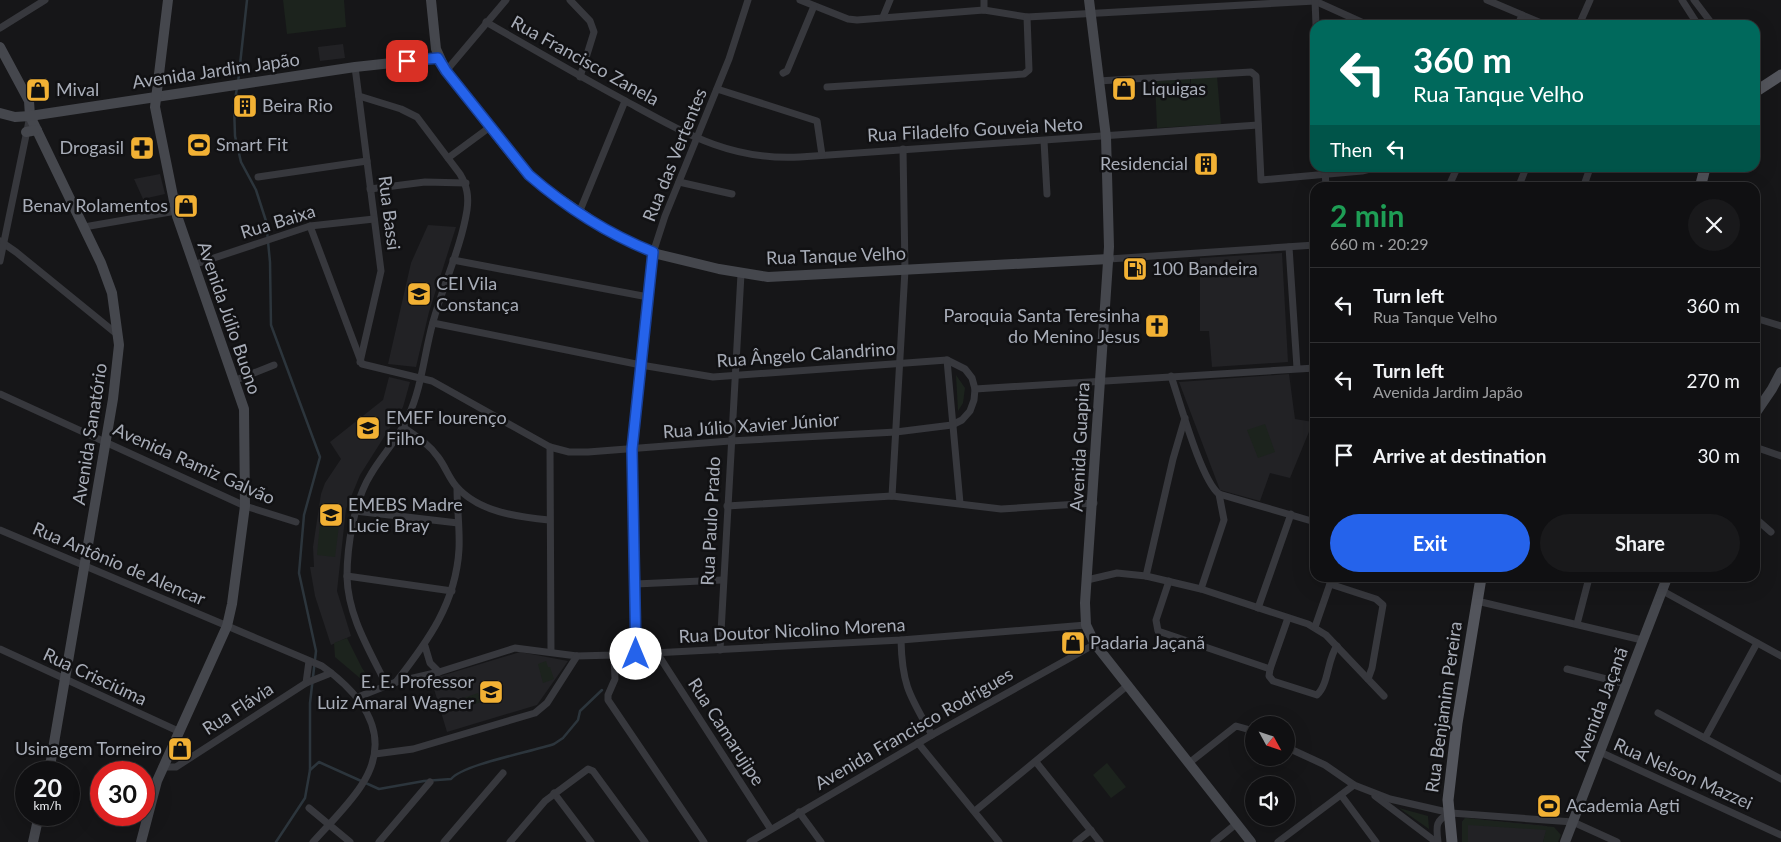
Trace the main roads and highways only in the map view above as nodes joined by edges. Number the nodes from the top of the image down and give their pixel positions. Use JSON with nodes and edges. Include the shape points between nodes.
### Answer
{"nodes":[{"id":1,"x":1781,"y":75,"type":"edge"},
{"id":2,"x":1760,"y":89,"type":"edge"},
{"id":3,"x":1480,"y":582,"type":"edge"},
{"id":4,"x":1452,"y":842,"type":"edge"}],
"edges":[{"from":1,"to":2,"type":"main road"},
{"from":3,"to":4,"type":"main road","name":"Rua Benjamim Pereira","via":[[1457,722],[1448,800]]}]}
